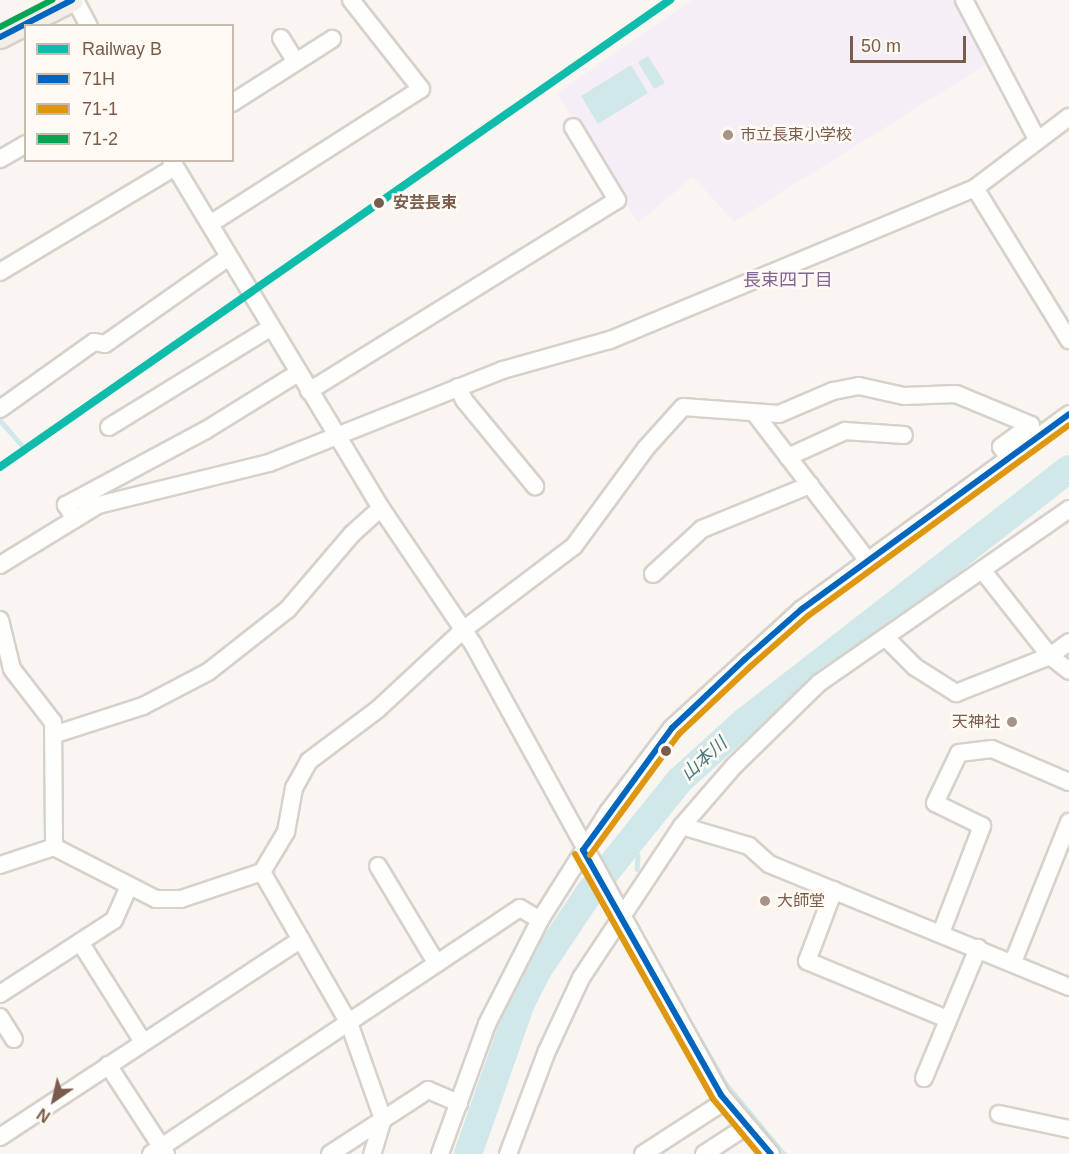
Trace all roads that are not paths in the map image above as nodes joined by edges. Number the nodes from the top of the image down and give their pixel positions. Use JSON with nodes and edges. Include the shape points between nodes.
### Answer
{"nodes":[{"id":1,"x":74,"y":0,"type":"edge"},
{"id":2,"x":351,"y":0,"type":"edge"},
{"id":3,"x":969,"y":2,"type":"edge"},
{"id":4,"x":26,"y":24,"type":"edge"},
{"id":5,"x":88,"y":24,"type":"edge"},
{"id":6,"x":24,"y":25,"type":"edge"},
{"id":7,"x":0,"y":37,"type":"edge"},
{"id":8,"x":281,"y":38,"type":"dead end"},
{"id":9,"x":332,"y":39,"type":"dead end"},
{"id":10,"x":296,"y":62,"type":"junction"},
{"id":11,"x":234,"y":102,"type":"edge"},
{"id":12,"x":1069,"y":117,"type":"edge"},
{"id":13,"x":573,"y":128,"type":"dead end"},
{"id":14,"x":1037,"y":139,"type":"junction"},
{"id":15,"x":24,"y":145,"type":"edge"},
{"id":16,"x":0,"y":159,"type":"edge"},
{"id":17,"x":173,"y":164,"type":"edge"},
{"id":18,"x":975,"y":188,"type":"junction"},
{"id":19,"x":210,"y":224,"type":"junction"},
{"id":20,"x":229,"y":257,"type":"junction"},
{"id":21,"x":0,"y":272,"type":"edge"},
{"id":22,"x":270,"y":327,"type":"junction"},
{"id":23,"x":1069,"y":340,"type":"edge"},
{"id":24,"x":298,"y":373,"type":"junction"},
{"id":25,"x":458,"y":387,"type":"junction"},
{"id":26,"x":309,"y":391,"type":"junction"},
{"id":27,"x":0,"y":409,"type":"edge"},
{"id":28,"x":1069,"y":414,"type":"edge"},
{"id":29,"x":756,"y":415,"type":"junction"},
{"id":30,"x":109,"y":427,"type":"dead end"},
{"id":31,"x":336,"y":434,"type":"junction"},
{"id":32,"x":904,"y":435,"type":"dead end"},
{"id":33,"x":788,"y":457,"type":"junction"},
{"id":34,"x":1009,"y":458,"type":"junction"},
{"id":35,"x":810,"y":485,"type":"junction"},
{"id":36,"x":535,"y":486,"type":"dead end"},
{"id":37,"x":381,"y":508,"type":"junction"},
{"id":38,"x":1069,"y":509,"type":"edge"},
{"id":39,"x":75,"y":519,"type":"junction"},
{"id":40,"x":868,"y":561,"type":"junction"},
{"id":41,"x":0,"y":565,"type":"edge"},
{"id":42,"x":983,"y":571,"type":"junction"},
{"id":43,"x":653,"y":574,"type":"dead end"},
{"id":44,"x":0,"y":620,"type":"edge"},
{"id":45,"x":463,"y":630,"type":"junction"},
{"id":46,"x":886,"y":638,"type":"junction"},
{"id":47,"x":1069,"y":642,"type":"edge"},
{"id":48,"x":1050,"y":656,"type":"junction"},
{"id":49,"x":1069,"y":671,"type":"edge"},
{"id":50,"x":6,"y":672,"type":"edge"},
{"id":51,"x":53,"y":735,"type":"junction"},
{"id":52,"x":1069,"y":782,"type":"edge"},
{"id":53,"x":1069,"y":822,"type":"edge"},
{"id":54,"x":682,"y":826,"type":"junction"},
{"id":55,"x":54,"y":847,"type":"junction"},
{"id":56,"x":585,"y":853,"type":"junction"},
{"id":57,"x":0,"y":865,"type":"edge"},
{"id":58,"x":378,"y":866,"type":"dead end"},
{"id":59,"x":262,"y":872,"type":"junction"},
{"id":60,"x":128,"y":888,"type":"junction"},
{"id":61,"x":834,"y":890,"type":"junction"},
{"id":62,"x":617,"y":911,"type":"junction"},
{"id":63,"x":540,"y":920,"type":"junction"},
{"id":64,"x":941,"y":933,"type":"junction"},
{"id":65,"x":301,"y":939,"type":"junction"},
{"id":66,"x":80,"y":942,"type":"junction"},
{"id":67,"x":978,"y":948,"type":"junction"},
{"id":68,"x":1013,"y":962,"type":"junction"},
{"id":69,"x":437,"y":964,"type":"junction"},
{"id":70,"x":1069,"y":987,"type":"edge"},
{"id":71,"x":0,"y":994,"type":"edge"},
{"id":72,"x":0,"y":1017,"type":"edge"},
{"id":73,"x":947,"y":1019,"type":"junction"},
{"id":74,"x":350,"y":1023,"type":"junction"},
{"id":75,"x":14,"y":1039,"type":"dead end"},
{"id":76,"x":143,"y":1042,"type":"junction"},
{"id":77,"x":108,"y":1065,"type":"junction"},
{"id":78,"x":924,"y":1078,"type":"dead end"},
{"id":79,"x":725,"y":1101,"type":"junction"},
{"id":80,"x":459,"y":1103,"type":"junction"},
{"id":81,"x":999,"y":1114,"type":"dead end"},
{"id":82,"x":383,"y":1119,"type":"junction"},
{"id":83,"x":747,"y":1126,"type":"junction"},
{"id":84,"x":1069,"y":1129,"type":"edge"},
{"id":85,"x":0,"y":1137,"type":"edge"},
{"id":86,"x":160,"y":1152,"type":"edge"},
{"id":87,"x":509,"y":1153,"type":"edge"},
{"id":88,"x":330,"y":1154,"type":"edge"},
{"id":89,"x":372,"y":1154,"type":"edge"},
{"id":90,"x":440,"y":1154,"type":"edge"},
{"id":91,"x":643,"y":1154,"type":"edge"},
{"id":92,"x":704,"y":1154,"type":"edge"},
{"id":93,"x":771,"y":1154,"type":"edge"}],
"edges":[{"from":1,"to":4,"type":"main road"},
{"from":1,"to":5,"type":"street"},
{"from":2,"to":19,"type":"street","via":[[421,89]]},
{"from":3,"to":14,"type":"street"},
{"from":6,"to":7,"type":"main road"},
{"from":8,"to":10,"type":"street"},
{"from":9,"to":10,"type":"street"},
{"from":10,"to":11,"type":"street"},
{"from":12,"to":14,"type":"street"},
{"from":13,"to":26,"type":"street","via":[[617,200]]},
{"from":14,"to":18,"type":"street"},
{"from":15,"to":16,"type":"street"},
{"from":17,"to":19,"type":"street"},
{"from":17,"to":21,"type":"street"},
{"from":18,"to":23,"type":"street"},
{"from":18,"to":25,"type":"street","via":[[610,340]]},
{"from":19,"to":20,"type":"street"},
{"from":20,"to":22,"type":"street"},
{"from":20,"to":27,"type":"street","via":[[105,344],[94,342]]},
{"from":22,"to":24,"type":"street"},
{"from":22,"to":30,"type":"street"},
{"from":24,"to":26,"type":"street"},
{"from":24,"to":39,"type":"street","via":[[206,430],[66,505]]},
{"from":25,"to":31,"type":"street"},
{"from":25,"to":36,"type":"street","via":[[464,400]]},
{"from":26,"to":31,"type":"street"},
{"from":28,"to":34,"type":"street"},
{"from":29,"to":33,"type":"street"},
{"from":29,"to":34,"type":"street","via":[[779,414],[833,391],[859,386],[904,396],[956,394],[1031,425],[1000,447]]},
{"from":29,"to":45,"type":"street","via":[[683,407],[646,448],[574,546]]},
{"from":31,"to":37,"type":"street"},
{"from":31,"to":39,"type":"street","via":[[269,463],[98,505]]},
{"from":32,"to":33,"type":"street","via":[[845,431]]},
{"from":33,"to":35,"type":"street"},
{"from":34,"to":40,"type":"street"},
{"from":35,"to":40,"type":"street"},
{"from":35,"to":43,"type":"street","via":[[702,529]]},
{"from":37,"to":45,"type":"street"},
{"from":37,"to":51,"type":"street","via":[[352,534],[288,609],[208,672],[143,706]]},
{"from":38,"to":42,"type":"street"},
{"from":39,"to":41,"type":"street"},
{"from":40,"to":56,"type":"street","via":[[802,609],[672,728]]},
{"from":42,"to":46,"type":"street"},
{"from":42,"to":48,"type":"street"},
{"from":44,"to":50,"type":"street"},
{"from":45,"to":56,"type":"street"},
{"from":45,"to":59,"type":"street","via":[[377,710],[309,760],[294,788],[286,832]]},
{"from":46,"to":48,"type":"street","via":[[915,667],[956,693]]},
{"from":46,"to":54,"type":"street","via":[[819,683],[734,766]]},
{"from":47,"to":48,"type":"street"},
{"from":48,"to":49,"type":"street"},
{"from":50,"to":51,"type":"street","via":[[53,722]]},
{"from":51,"to":55,"type":"street"},
{"from":52,"to":64,"type":"street","via":[[992,749],[959,753],[935,804],[982,826]]},
{"from":53,"to":68,"type":"street"},
{"from":54,"to":61,"type":"street","via":[[749,846],[769,864]]},
{"from":54,"to":62,"type":"street"},
{"from":55,"to":57,"type":"street"},
{"from":55,"to":60,"type":"street","via":[[87,861]]},
{"from":56,"to":62,"type":"street"},
{"from":56,"to":63,"type":"street"},
{"from":58,"to":69,"type":"street"},
{"from":59,"to":60,"type":"street","via":[[181,899],[156,899]]},
{"from":59,"to":65,"type":"street"},
{"from":60,"to":66,"type":"street","via":[[114,920]]},
{"from":61,"to":64,"type":"street"},
{"from":61,"to":73,"type":"street","via":[[807,961]]},
{"from":62,"to":79,"type":"street"},
{"from":62,"to":87,"type":"street","via":[[576,988]]},
{"from":63,"to":69,"type":"street","via":[[520,908]]},
{"from":63,"to":80,"type":"street","via":[[487,1024]]},
{"from":64,"to":67,"type":"street"},
{"from":65,"to":74,"type":"street"},
{"from":65,"to":76,"type":"street"},
{"from":66,"to":71,"type":"street"},
{"from":66,"to":76,"type":"street"},
{"from":67,"to":68,"type":"street"},
{"from":67,"to":73,"type":"street"},
{"from":68,"to":70,"type":"street"},
{"from":69,"to":74,"type":"street"},
{"from":72,"to":75,"type":"street"},
{"from":73,"to":78,"type":"street"},
{"from":74,"to":82,"type":"street"},
{"from":74,"to":86,"type":"street"},
{"from":76,"to":77,"type":"street"},
{"from":77,"to":85,"type":"street"},
{"from":77,"to":86,"type":"street"},
{"from":79,"to":83,"type":"street"},
{"from":79,"to":91,"type":"street"},
{"from":80,"to":82,"type":"street","via":[[428,1090]]},
{"from":80,"to":90,"type":"street"},
{"from":81,"to":84,"type":"street"},
{"from":82,"to":88,"type":"street"},
{"from":82,"to":89,"type":"street"},
{"from":83,"to":92,"type":"street"},
{"from":83,"to":93,"type":"street"}]}
